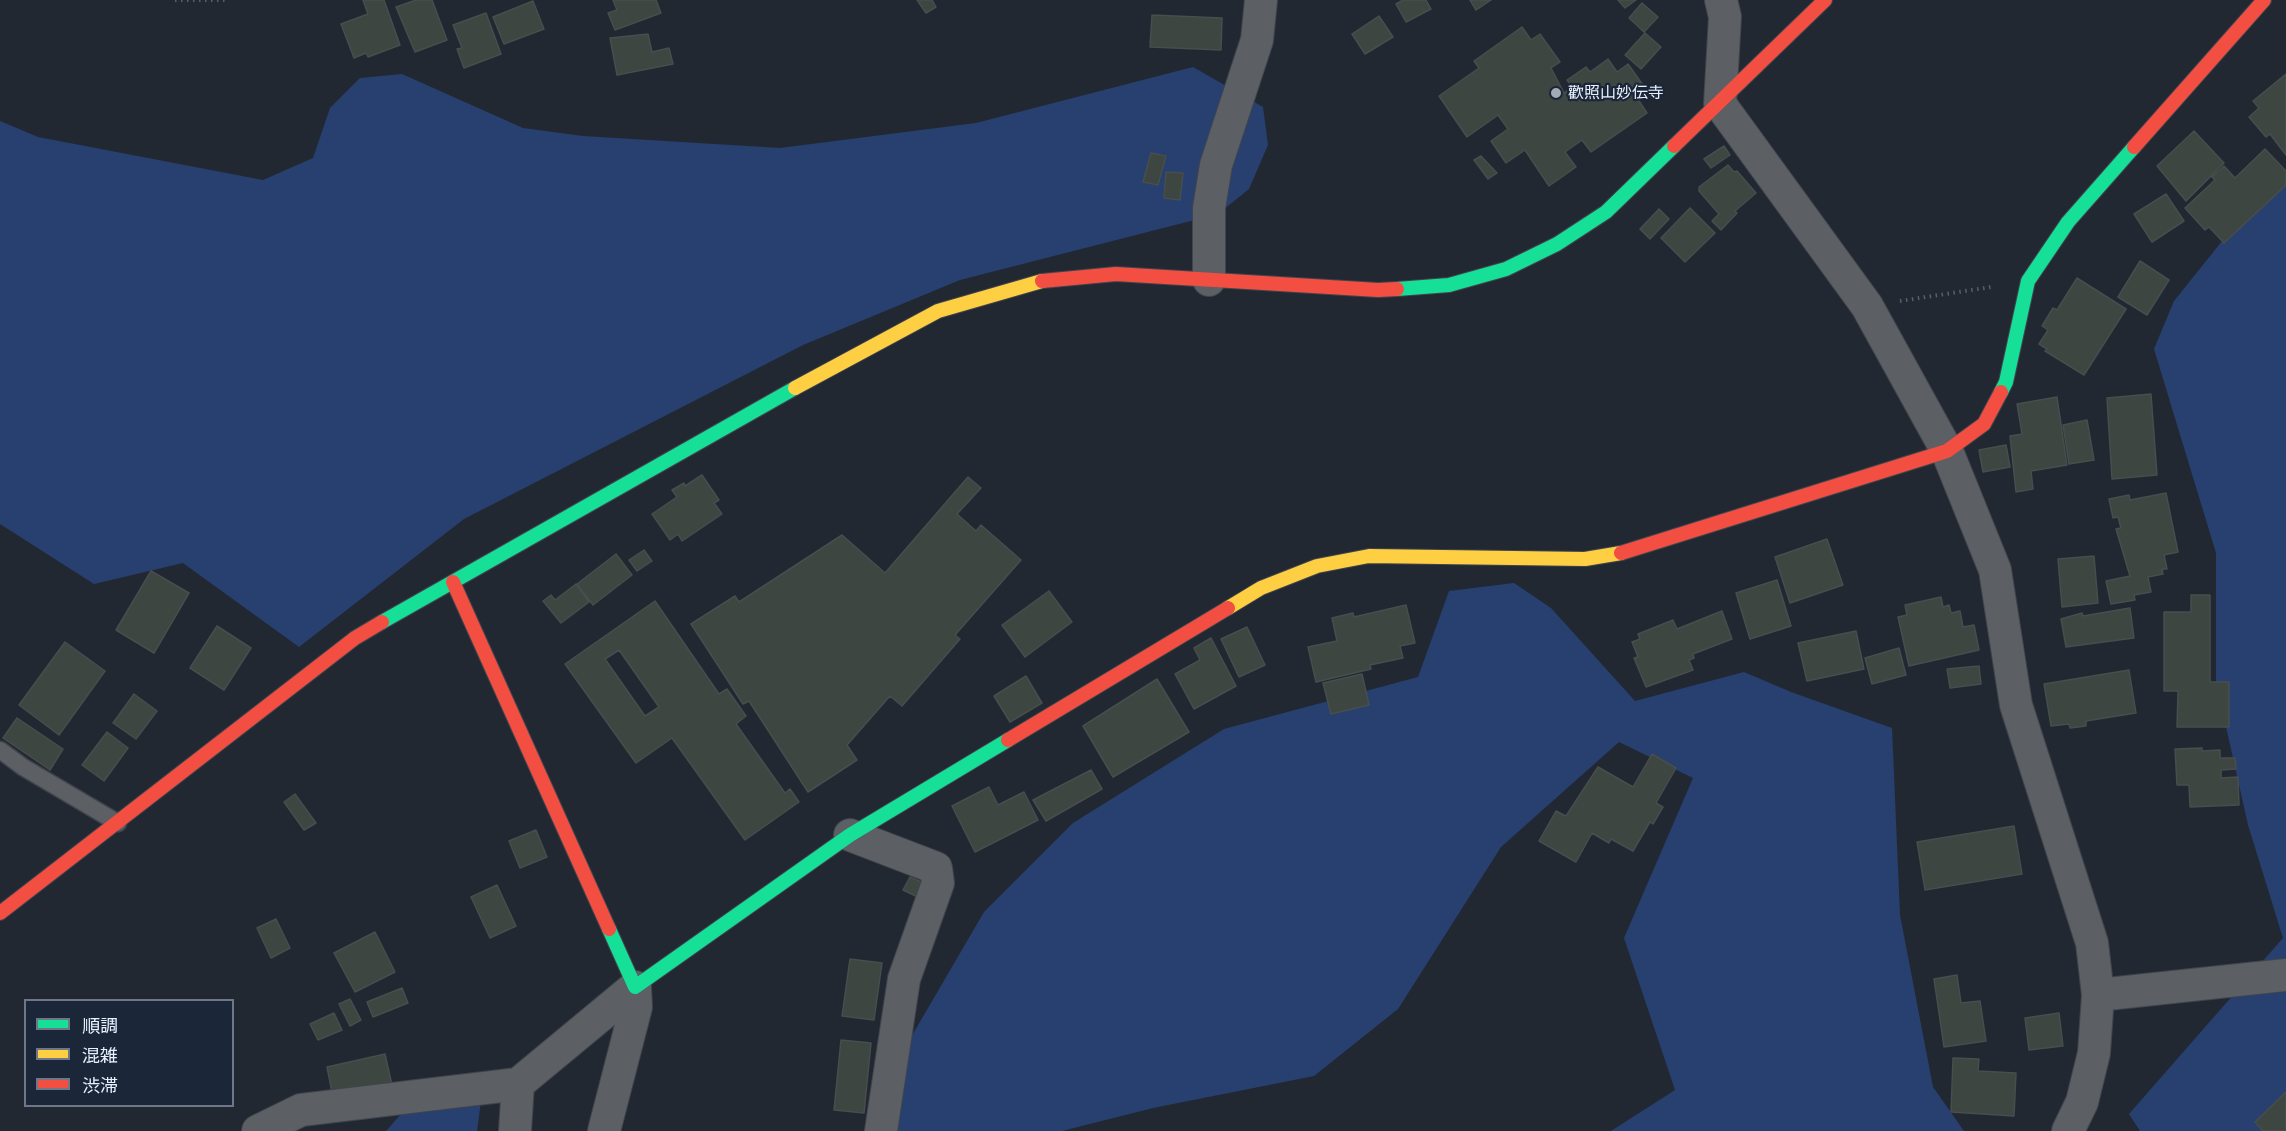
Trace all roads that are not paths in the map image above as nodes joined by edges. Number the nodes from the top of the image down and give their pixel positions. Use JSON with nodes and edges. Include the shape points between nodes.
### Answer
{"nodes":[{"id":1,"x":1261,"y":0,"type":"edge"},
{"id":2,"x":1721,"y":0,"type":"edge"},
{"id":3,"x":1825,"y":0,"type":"edge"},
{"id":4,"x":2264,"y":0,"type":"edge"},
{"id":5,"x":1720,"y":104,"type":"junction"},
{"id":6,"x":1209,"y":280,"type":"junction"},
{"id":7,"x":1947,"y":452,"type":"junction"},
{"id":8,"x":453,"y":582,"type":"junction"},
{"id":9,"x":0,"y":750,"type":"edge"},
{"id":10,"x":118,"y":824,"type":"junction"},
{"id":11,"x":850,"y":835,"type":"junction"},
{"id":12,"x":0,"y":913,"type":"edge"},
{"id":13,"x":2286,"y":975,"type":"edge"},
{"id":14,"x":635,"y":987,"type":"junction"},
{"id":15,"x":2098,"y":995,"type":"junction"},
{"id":16,"x":518,"y":1084,"type":"junction"},
{"id":17,"x":258,"y":1131,"type":"edge"},
{"id":18,"x":515,"y":1131,"type":"edge"},
{"id":19,"x":604,"y":1131,"type":"edge"},
{"id":20,"x":882,"y":1131,"type":"edge"},
{"id":21,"x":2068,"y":1131,"type":"edge"}],
"edges":[{"from":1,"to":6,"type":"street","via":[[1257,40],[1216,165],[1209,208]]},
{"from":2,"to":5,"type":"street","via":[[1725,17]]},
{"from":3,"to":5,"type":"street"},
{"from":4,"to":7,"type":"street","via":[[2068,222],[2028,281],[2006,382],[1984,424]]},
{"from":5,"to":6,"type":"street","via":[[1606,212],[1557,244],[1506,270],[1449,285],[1378,290]]},
{"from":5,"to":7,"type":"street","via":[[1867,306]]},
{"from":6,"to":8,"type":"street","via":[[1116,274],[1036,282],[938,311]]},
{"from":7,"to":11,"type":"street","via":[[1636,550],[1585,559],[1369,556],[1317,566],[1261,588]]},
{"from":7,"to":15,"type":"street","via":[[1995,570],[2016,705],[2092,944]]},
{"from":8,"to":10,"type":"street","via":[[355,639]]},
{"from":8,"to":14,"type":"street"},
{"from":9,"to":10,"type":"lane"},
{"from":10,"to":12,"type":"street"},
{"from":11,"to":14,"type":"street"},
{"from":11,"to":20,"type":"street","via":[[936,868],[938,883],[904,979]]},
{"from":13,"to":15,"type":"street"},
{"from":14,"to":16,"type":"street"},
{"from":14,"to":19,"type":"street","via":[[636,1007]]},
{"from":15,"to":21,"type":"street","via":[[2094,1053],[2082,1102]]},
{"from":16,"to":17,"type":"street","via":[[301,1110]]},
{"from":16,"to":18,"type":"street"}]}
